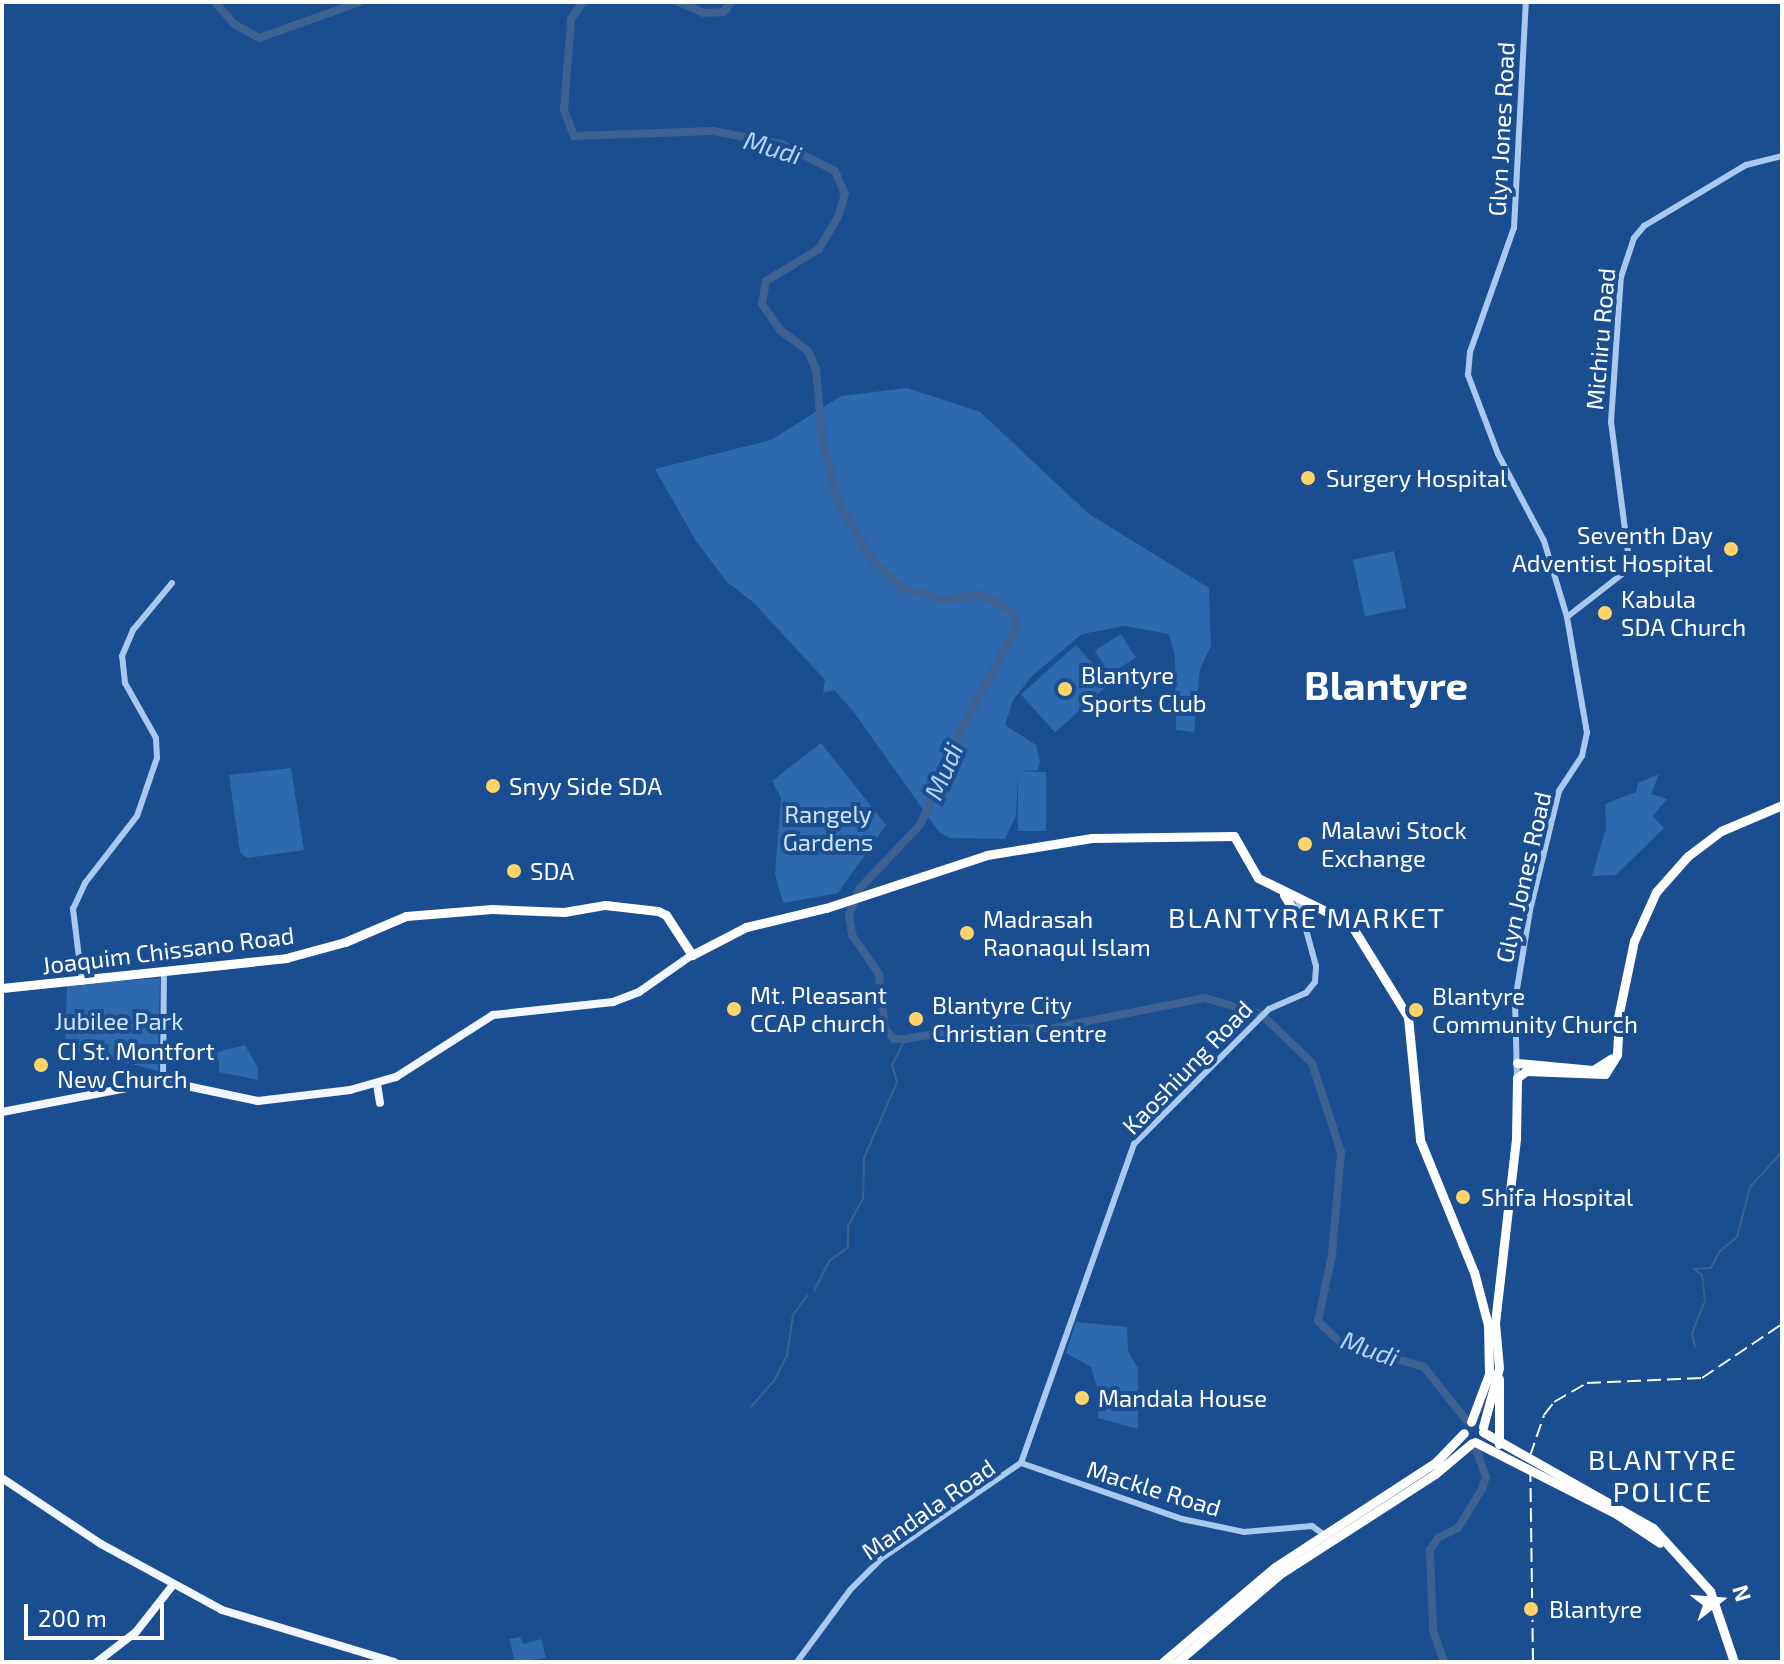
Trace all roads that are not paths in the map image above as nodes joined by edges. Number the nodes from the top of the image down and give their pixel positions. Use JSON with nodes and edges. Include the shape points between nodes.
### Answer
{"nodes":[{"id":1,"x":1526,"y":2,"type":"edge"},
{"id":2,"x":1782,"y":156,"type":"edge"},
{"id":3,"x":172,"y":583,"type":"dead end"},
{"id":4,"x":1567,"y":617,"type":"junction"},
{"id":5,"x":1782,"y":805,"type":"edge"},
{"id":6,"x":1282,"y":892,"type":"junction"},
{"id":7,"x":1298,"y":900,"type":"junction"},
{"id":8,"x":1316,"y":909,"type":"junction"},
{"id":9,"x":1301,"y":921,"type":"junction"},
{"id":10,"x":692,"y":955,"type":"junction"},
{"id":11,"x":164,"y":974,"type":"junction"},
{"id":12,"x":82,"y":982,"type":"junction"},
{"id":13,"x":2,"y":988,"type":"edge"},
{"id":14,"x":1619,"y":1022,"type":"junction"},
{"id":15,"x":1517,"y":1063,"type":"junction"},
{"id":16,"x":1517,"y":1078,"type":"junction"},
{"id":17,"x":163,"y":1081,"type":"junction"},
{"id":18,"x":377,"y":1084,"type":"junction"},
{"id":19,"x":380,"y":1103,"type":"dead end"},
{"id":20,"x":2,"y":1112,"type":"edge"},
{"id":21,"x":1499,"y":1368,"type":"junction"},
{"id":22,"x":1471,"y":1422,"type":"junction"},
{"id":23,"x":1483,"y":1429,"type":"junction"},
{"id":24,"x":1464,"y":1433,"type":"junction"},
{"id":25,"x":1473,"y":1442,"type":"junction"},
{"id":26,"x":1499,"y":1444,"type":"junction"},
{"id":27,"x":1021,"y":1463,"type":"junction"},
{"id":28,"x":2,"y":1478,"type":"edge"},
{"id":29,"x":1650,"y":1530,"type":"junction"},
{"id":30,"x":1323,"y":1534,"type":"junction"},
{"id":31,"x":173,"y":1585,"type":"junction"},
{"id":32,"x":97,"y":1662,"type":"edge"},
{"id":33,"x":394,"y":1662,"type":"edge"},
{"id":34,"x":797,"y":1662,"type":"edge"},
{"id":35,"x":1163,"y":1662,"type":"edge"},
{"id":36,"x":1177,"y":1662,"type":"edge"},
{"id":37,"x":1732,"y":1662,"type":"edge"}],
"edges":[{"from":1,"to":4,"type":"street","name":"Glyn Jones Road","via":[[1514,228],[1467,367],[1484,423],[1544,541]]},
{"from":2,"to":4,"type":"street","name":"Michiru Road","via":[[1746,165],[1644,226],[1626,256],[1611,422],[1630,568]]},
{"from":3,"to":12,"type":"street","via":[[133,630],[122,656],[125,683],[156,738],[157,758],[137,816],[85,883],[73,909]]},
{"from":4,"to":15,"type":"street","name":"Glyn Jones Road","via":[[1587,733],[1582,756],[1559,791],[1518,978]]},
{"from":5,"to":14,"type":"highway","via":[[1721,831],[1688,856],[1656,892],[1634,941]]},
{"from":6,"to":7,"type":"highway"},
{"from":6,"to":9,"type":"highway"},
{"from":6,"to":10,"type":"highway","via":[[1250,870],[1234,836],[1092,838],[987,855],[826,908],[733,931]]},
{"from":7,"to":8,"type":"highway"},
{"from":7,"to":9,"type":"street","name":"Kaoshiung Road"},
{"from":8,"to":9,"type":"highway"},
{"from":8,"to":22,"type":"highway","via":[[1350,923],[1408,1017],[1420,1140],[1474,1272],[1490,1351],[1485,1388]]},
{"from":9,"to":27,"type":"street","name":"Kaoshiung Road","via":[[1315,958],[1315,982],[1306,993],[1269,1009],[1157,1117],[1125,1162]]},
{"from":10,"to":11,"type":"highway","name":"Joaquim Chissano Road","via":[[658,911],[605,905],[564,912],[492,909],[418,914],[305,955]]},
{"from":10,"to":18,"type":"main road","via":[[639,992],[613,1002],[493,1015],[410,1070]]},
{"from":11,"to":12,"type":"highway","name":"Joaquim Chissano Road"},
{"from":11,"to":17,"type":"street"},
{"from":12,"to":13,"type":"highway","name":"Joaquim Chissano Road"},
{"from":14,"to":15,"type":"highway","via":[[1612,1058],[1602,1068]]},
{"from":14,"to":16,"type":"highway","via":[[1617,1055],[1605,1074],[1526,1071]]},
{"from":15,"to":16,"type":"street","name":"Glyn Jones Road"},
{"from":16,"to":21,"type":"highway","via":[[1516,1138],[1495,1323]]},
{"from":17,"to":18,"type":"main road","via":[[258,1101]]},
{"from":17,"to":20,"type":"main road"},
{"from":18,"to":19,"type":"main road"},
{"from":21,"to":23,"type":"highway"},
{"from":21,"to":26,"type":"highway"},
{"from":22,"to":23,"type":"highway"},
{"from":22,"to":24,"type":"highway"},
{"from":23,"to":25,"type":"highway"},
{"from":23,"to":26,"type":"highway"},
{"from":24,"to":25,"type":"highway"},
{"from":24,"to":30,"type":"highway","via":[[1436,1462]]},
{"from":25,"to":29,"type":"highway"},
{"from":25,"to":36,"type":"highway","via":[[1435,1474],[1280,1574]]},
{"from":26,"to":29,"type":"highway"},
{"from":27,"to":30,"type":"street","name":"Mackle Road","via":[[1182,1519],[1244,1532],[1312,1526]]},
{"from":27,"to":34,"type":"street","name":"Mandala Road","via":[[882,1558],[850,1590]]},
{"from":28,"to":31,"type":"main road"},
{"from":29,"to":37,"type":"highway","via":[[1701,1586]]},
{"from":30,"to":35,"type":"highway","via":[[1275,1567]]},
{"from":31,"to":32,"type":"main road","via":[[136,1632]]},
{"from":31,"to":33,"type":"main road","via":[[241,1617]]}]}
